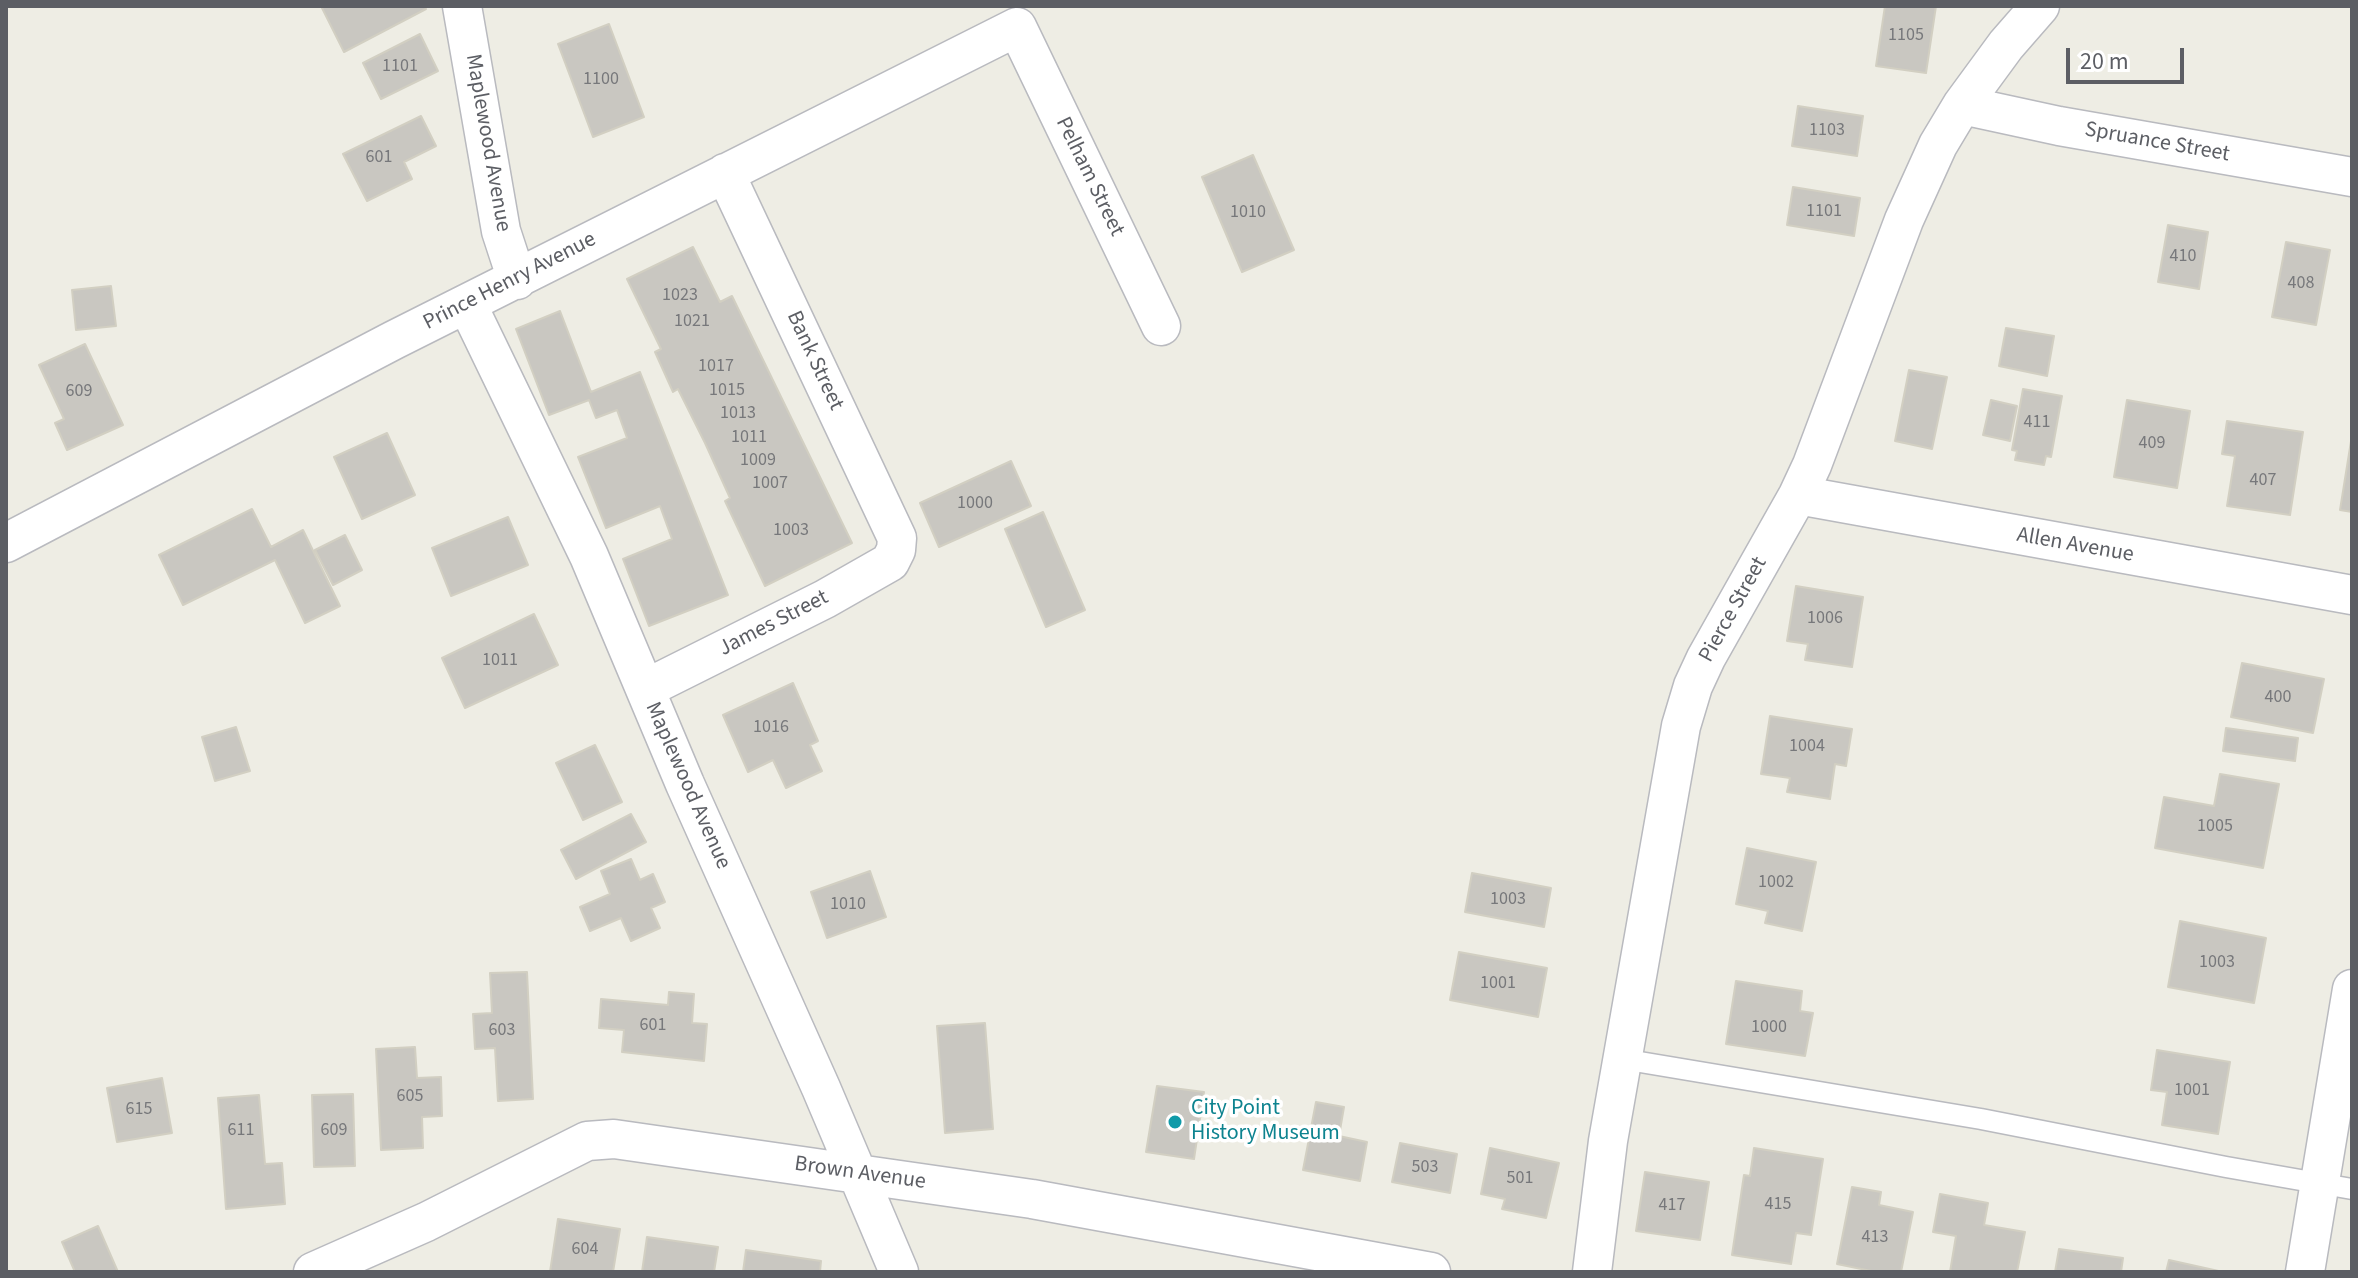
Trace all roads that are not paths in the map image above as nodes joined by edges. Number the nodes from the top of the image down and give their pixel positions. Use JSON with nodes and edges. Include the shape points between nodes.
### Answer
{"nodes":[{"id":1,"x":462,"y":6,"type":"edge"},
{"id":2,"x":2040,"y":6,"type":"edge"},
{"id":3,"x":1017,"y":27,"type":"joint"},
{"id":4,"x":1962,"y":105,"type":"junction"},
{"id":5,"x":725,"y":173,"type":"junction"},
{"id":6,"x":2352,"y":177,"type":"edge"},
{"id":7,"x":517,"y":280,"type":"junction"},
{"id":8,"x":467,"y":304,"type":"junction"},
{"id":9,"x":1161,"y":326,"type":"dead end"},
{"id":10,"x":1798,"y":495,"type":"junction"},
{"id":11,"x":6,"y":543,"type":"edge"},
{"id":12,"x":896,"y":550,"type":"joint"},
{"id":13,"x":2352,"y":595,"type":"edge"},
{"id":14,"x":645,"y":689,"type":"junction"},
{"id":15,"x":2352,"y":989,"type":"edge"},
{"id":16,"x":1622,"y":1059,"type":"junction"},
{"id":17,"x":857,"y":1174,"type":"junction"},
{"id":18,"x":2336,"y":1187,"type":"edge"},
{"id":19,"x":313,"y":1272,"type":"edge"},
{"id":20,"x":899,"y":1272,"type":"edge"},
{"id":21,"x":1431,"y":1272,"type":"edge"},
{"id":22,"x":1592,"y":1272,"type":"edge"},
{"id":23,"x":2305,"y":1272,"type":"edge"}],
"edges":[{"from":1,"to":7,"type":"street","name":"Maplewood Avenue","via":[[501,231]]},
{"from":2,"to":4,"type":"street","name":"Pierce Street"},
{"from":3,"to":5,"type":"street","name":"Prince Henry Avenue"},
{"from":3,"to":9,"type":"street","name":"Pelham Street"},
{"from":4,"to":6,"type":"street","name":"Spruance Street"},
{"from":4,"to":10,"type":"street","name":"Pierce Street","via":[[1904,220]]},
{"from":5,"to":7,"type":"street","name":"Prince Henry Avenue"},
{"from":5,"to":12,"type":"street","name":"Bank Street","via":[[897,538]]},
{"from":7,"to":8,"type":"street","name":"Prince Henry Avenue"},
{"from":8,"to":11,"type":"street","name":"Prince Henry Avenue"},
{"from":8,"to":14,"type":"street","name":"Maplewood Avenue","via":[[589,556]]},
{"from":10,"to":13,"type":"street","name":"Allen Avenue"},
{"from":10,"to":16,"type":"street","name":"Pierce Street","via":[[1706,658],[1689,699]]},
{"from":12,"to":14,"type":"street","name":"James Street","via":[[890,562],[825,599]]},
{"from":14,"to":17,"type":"street","name":"Maplewood Avenue"},
{"from":15,"to":18,"type":"street"},
{"from":16,"to":18,"type":"lane","via":[[1981,1119]]},
{"from":16,"to":22,"type":"street","name":"Pierce Street"},
{"from":17,"to":19,"type":"street","name":"Brown Avenue","via":[[614,1139],[587,1141]]},
{"from":17,"to":20,"type":"street","name":"Maplewood Avenue"},
{"from":17,"to":21,"type":"street","name":"Brown Avenue","via":[[1032,1199]]},
{"from":18,"to":23,"type":"street"}]}
